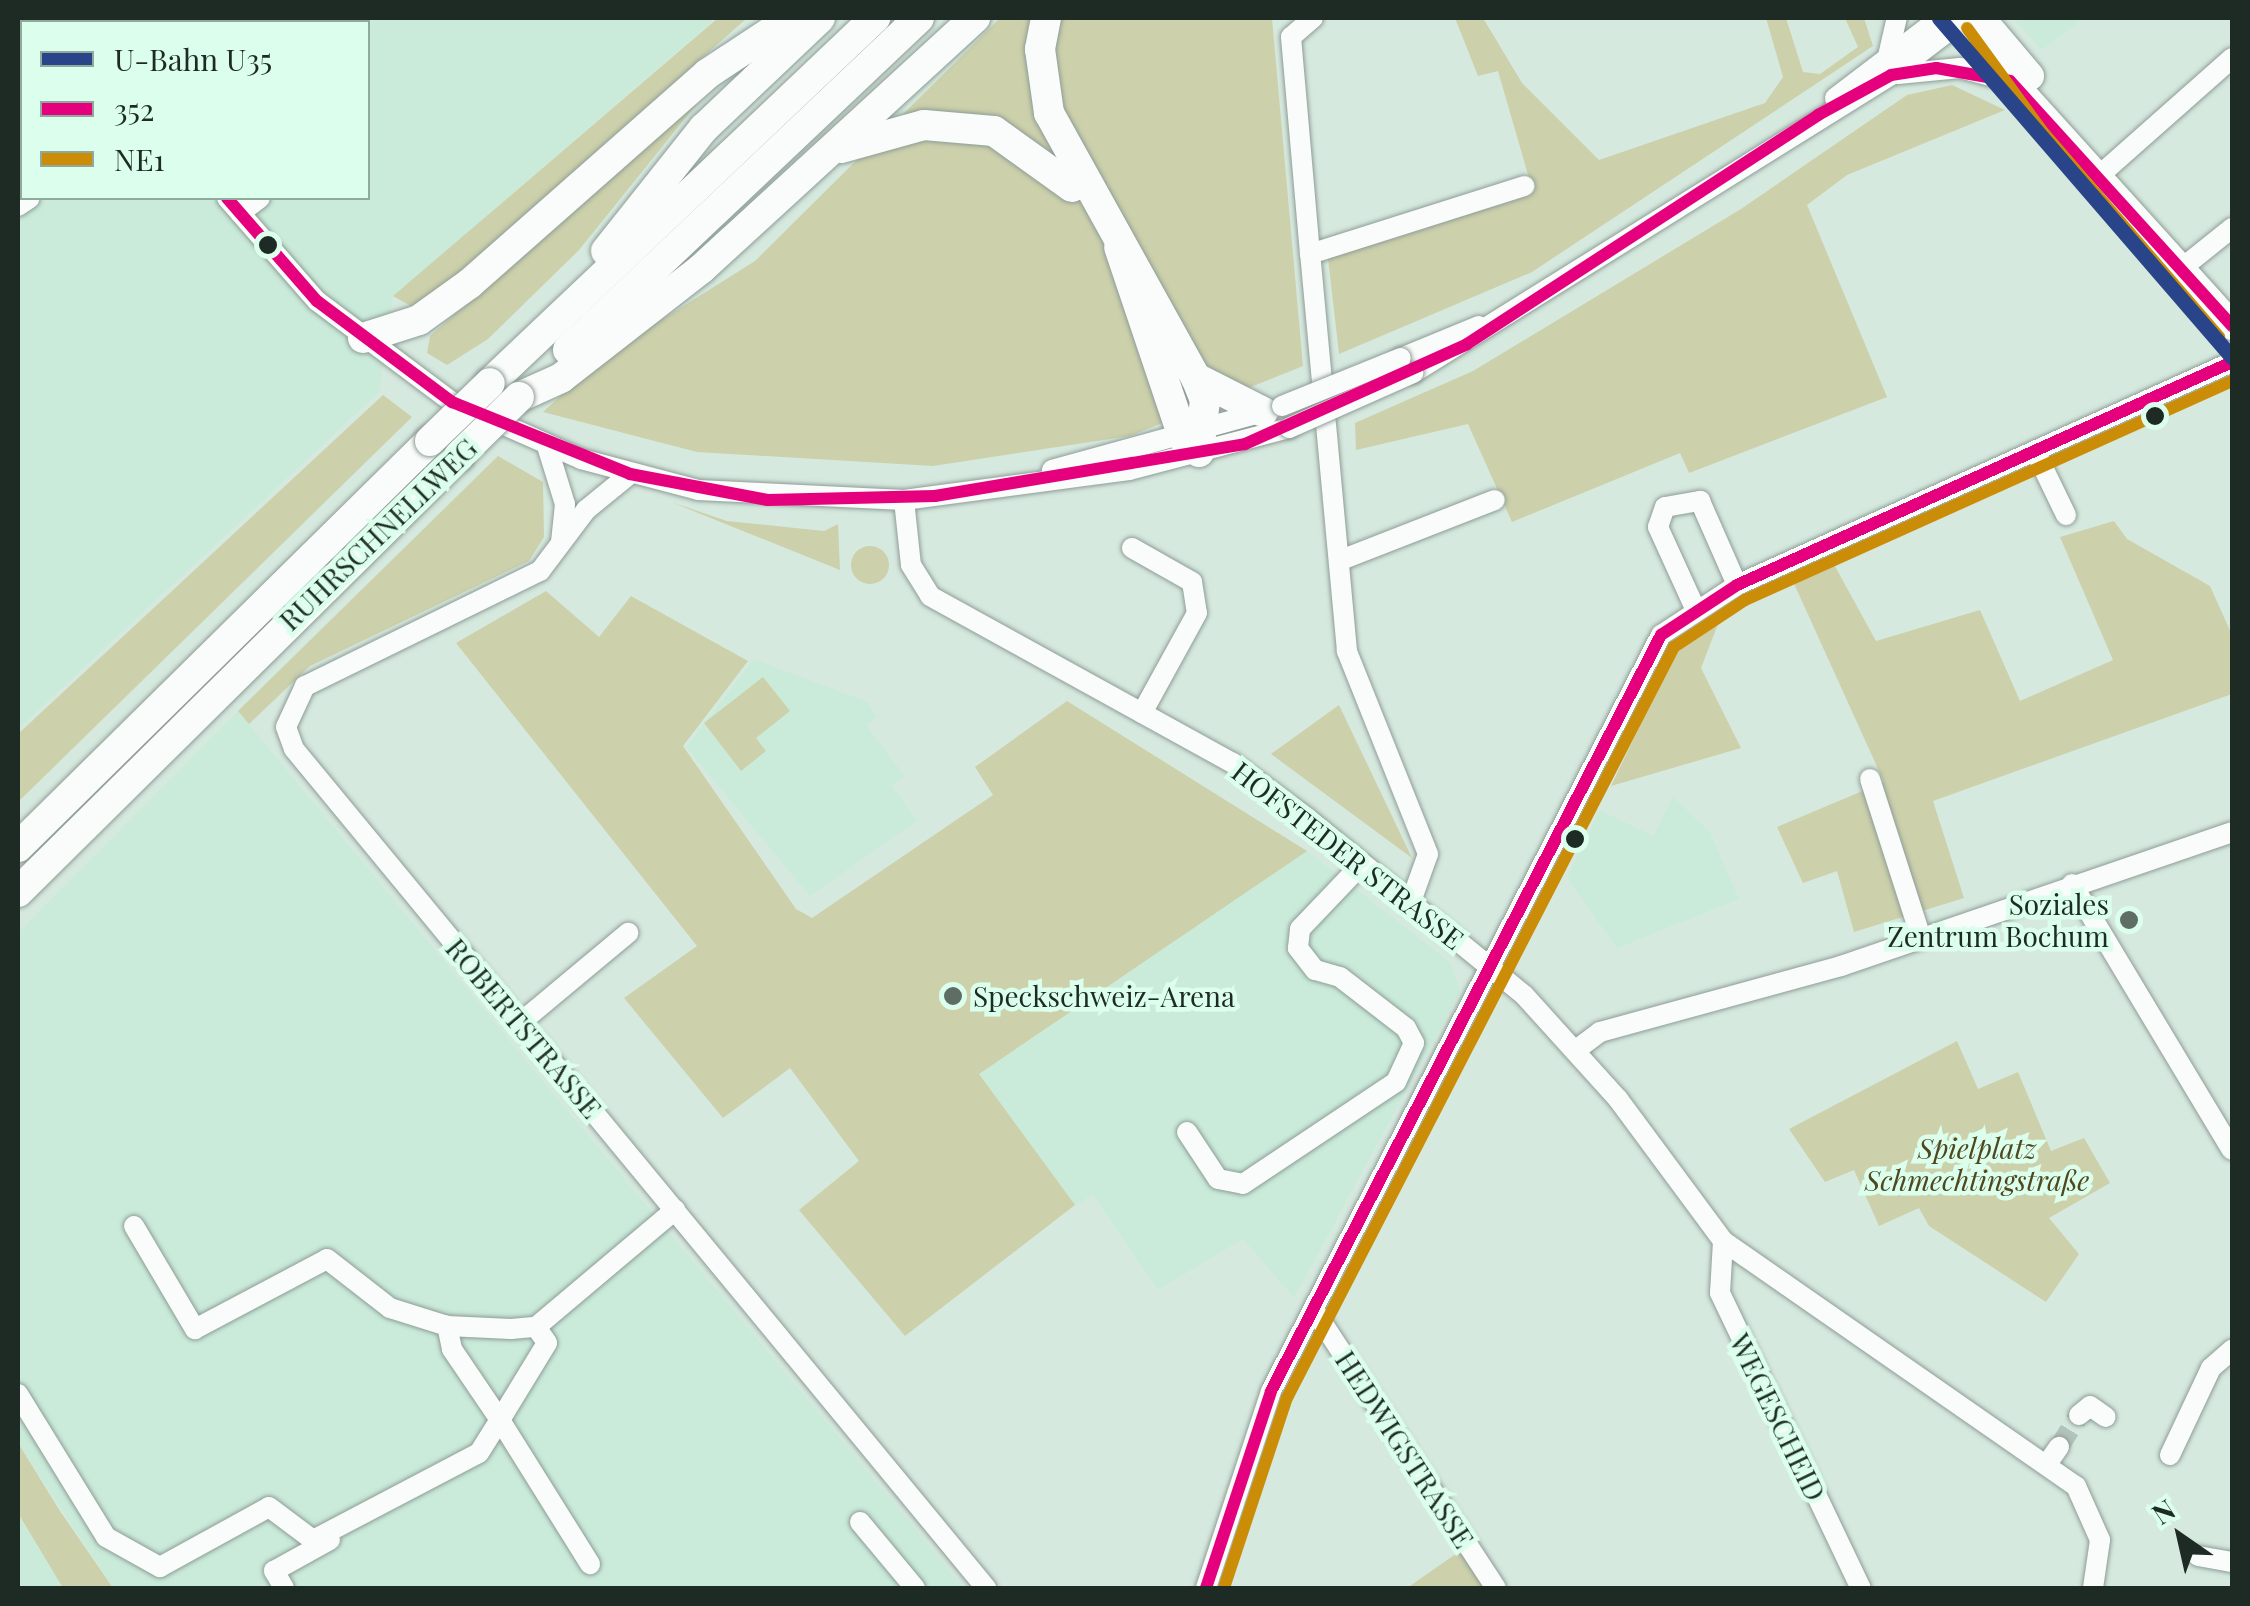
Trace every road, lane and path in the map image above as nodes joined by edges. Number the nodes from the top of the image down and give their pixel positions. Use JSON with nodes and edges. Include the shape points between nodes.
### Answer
{"nodes":[{"id":1,"x":792,"y":18,"type":"edge"},
{"id":2,"x":820,"y":18,"type":"edge"},
{"id":3,"x":875,"y":18,"type":"edge"},
{"id":4,"x":919,"y":18,"type":"edge"},
{"id":5,"x":975,"y":18,"type":"edge"},
{"id":6,"x":1046,"y":18,"type":"edge"},
{"id":7,"x":1312,"y":18,"type":"edge"},
{"id":8,"x":1897,"y":18,"type":"edge"},
{"id":9,"x":1959,"y":18,"type":"edge"},
{"id":10,"x":2232,"y":58,"type":"edge"},
{"id":11,"x":1890,"y":66,"type":"junction"},
{"id":12,"x":2010,"y":80,"type":"junction"},
{"id":13,"x":2055,"y":120,"type":"junction"},
{"id":14,"x":834,"y":150,"type":"junction"},
{"id":15,"x":2101,"y":174,"type":"junction"},
{"id":16,"x":1525,"y":186,"type":"dead end"},
{"id":17,"x":234,"y":205,"type":"edge"},
{"id":18,"x":1097,"y":214,"type":"junction"},
{"id":19,"x":2232,"y":228,"type":"edge"},
{"id":20,"x":1118,"y":247,"type":"junction"},
{"id":21,"x":1310,"y":254,"type":"junction"},
{"id":22,"x":2182,"y":268,"type":"junction"},
{"id":23,"x":2232,"y":326,"type":"edge"},
{"id":24,"x":363,"y":338,"type":"junction"},
{"id":25,"x":514,"y":360,"type":"junction"},
{"id":26,"x":2232,"y":362,"type":"edge"},
{"id":27,"x":1196,"y":378,"type":"junction"},
{"id":28,"x":519,"y":397,"type":"junction"},
{"id":29,"x":1278,"y":416,"type":"junction"},
{"id":30,"x":1196,"y":440,"type":"junction"},
{"id":31,"x":548,"y":446,"type":"junction"},
{"id":32,"x":2036,"y":453,"type":"junction"},
{"id":33,"x":630,"y":474,"type":"junction"},
{"id":34,"x":904,"y":500,"type":"junction"},
{"id":35,"x":1494,"y":500,"type":"dead end"},
{"id":36,"x":2066,"y":515,"type":"dead end"},
{"id":37,"x":560,"y":545,"type":"junction"},
{"id":38,"x":1132,"y":548,"type":"dead end"},
{"id":39,"x":1340,"y":560,"type":"junction"},
{"id":40,"x":1737,"y":584,"type":"junction"},
{"id":41,"x":1694,"y":606,"type":"junction"},
{"id":42,"x":1142,"y":713,"type":"junction"},
{"id":43,"x":1870,"y":779,"type":"dead end"},
{"id":44,"x":2232,"y":832,"type":"edge"},
{"id":45,"x":18,"y":848,"type":"edge"},
{"id":46,"x":1362,"y":864,"type":"junction"},
{"id":47,"x":2072,"y":884,"type":"junction"},
{"id":48,"x":18,"y":892,"type":"edge"},
{"id":49,"x":1410,"y":904,"type":"junction"},
{"id":50,"x":1919,"y":932,"type":"junction"},
{"id":51,"x":628,"y":933,"type":"dead end"},
{"id":52,"x":1495,"y":971,"type":"junction"},
{"id":53,"x":520,"y":1023,"type":"junction"},
{"id":54,"x":1576,"y":1050,"type":"junction"},
{"id":55,"x":1187,"y":1132,"type":"dead end"},
{"id":56,"x":2232,"y":1150,"type":"edge"},
{"id":57,"x":675,"y":1210,"type":"junction"},
{"id":58,"x":134,"y":1226,"type":"dead end"},
{"id":59,"x":1722,"y":1241,"type":"junction"},
{"id":60,"x":1314,"y":1310,"type":"junction"},
{"id":61,"x":448,"y":1326,"type":"junction"},
{"id":62,"x":536,"y":1328,"type":"junction"},
{"id":63,"x":2232,"y":1350,"type":"edge"},
{"id":64,"x":18,"y":1394,"type":"edge"},
{"id":65,"x":2079,"y":1415,"type":"dead end"},
{"id":66,"x":2106,"y":1417,"type":"dead end"},
{"id":67,"x":500,"y":1420,"type":"junction"},
{"id":68,"x":2170,"y":1454,"type":"dead end"},
{"id":69,"x":376,"y":1514,"type":"junction"},
{"id":70,"x":860,"y":1522,"type":"dead end"},
{"id":71,"x":2198,"y":1556,"type":"dead end"},
{"id":72,"x":2232,"y":1562,"type":"edge"},
{"id":73,"x":590,"y":1564,"type":"dead end"},
{"id":74,"x":284,"y":1588,"type":"edge"},
{"id":75,"x":914,"y":1588,"type":"edge"},
{"id":76,"x":986,"y":1588,"type":"edge"},
{"id":77,"x":1206,"y":1588,"type":"edge"},
{"id":78,"x":1496,"y":1588,"type":"edge"},
{"id":79,"x":1860,"y":1588,"type":"edge"},
{"id":80,"x":2093,"y":1588,"type":"edge"}],
"edges":[{"from":1,"to":24,"type":"highway","via":[[707,74],[469,284],[419,320]]},
{"from":2,"to":25,"type":"highway","via":[[704,128]]},
{"from":3,"to":25,"type":"highway","name":"RUHRSCHNELLWEG"},
{"from":4,"to":28,"type":"highway","name":"RUHRSCHNELLWEG"},
{"from":5,"to":14,"type":"highway"},
{"from":6,"to":18,"type":"highway","via":[[1040,49],[1049,113]]},
{"from":7,"to":21,"type":"street","via":[[1291,37]]},
{"from":8,"to":11,"type":"street"},
{"from":9,"to":11,"type":"street"},
{"from":9,"to":12,"type":"main road"},
{"from":9,"to":13,"type":"main road"},
{"from":10,"to":15,"type":"street"},
{"from":11,"to":12,"type":"street","via":[[1960,68]]},
{"from":11,"to":29,"type":"street","bridge":true,"via":[[1509,315],[1407,366]]},
{"from":12,"to":13,"type":"main road"},
{"from":13,"to":15,"type":"main road"},
{"from":14,"to":18,"type":"highway","via":[[924,125],[994,131],[1051,164]]},
{"from":14,"to":28,"type":"highway","via":[[686,281],[561,378]]},
{"from":15,"to":22,"type":"main road"},
{"from":16,"to":21,"type":"street"},
{"from":17,"to":24,"type":"street","via":[[316,301]]},
{"from":18,"to":20,"type":"highway"},
{"from":19,"to":22,"type":"street"},
{"from":20,"to":27,"type":"highway"},
{"from":20,"to":30,"type":"highway"},
{"from":21,"to":39,"type":"street"},
{"from":22,"to":23,"type":"main road"},
{"from":24,"to":31,"type":"street","via":[[452,402]]},
{"from":25,"to":45,"type":"highway","name":"RUHRSCHNELLWEG","bridge":true},
{"from":26,"to":32,"type":"street"},
{"from":27,"to":29,"type":"highway"},
{"from":27,"to":30,"type":"highway"},
{"from":28,"to":48,"type":"highway","name":"RUHRSCHNELLWEG","bridge":true},
{"from":29,"to":30,"type":"street"},
{"from":29,"to":30,"type":"street"},
{"from":30,"to":34,"type":"street","via":[[1024,485]]},
{"from":31,"to":33,"type":"street"},
{"from":31,"to":37,"type":"street","via":[[565,504]]},
{"from":32,"to":36,"type":"street"},
{"from":32,"to":40,"type":"street"},
{"from":33,"to":34,"type":"street","via":[[768,500]]},
{"from":33,"to":37,"type":"street","name":"ROBERTSTRASSE"},
{"from":34,"to":42,"type":"street","name":"HOFSTEDER STRASSE","via":[[912,565],[930,596]]},
{"from":35,"to":39,"type":"street"},
{"from":37,"to":53,"type":"street","name":"ROBERTSTRASSE","via":[[511,592],[305,686],[286,727],[294,748]]},
{"from":38,"to":42,"type":"street","via":[[1192,582],[1198,613]]},
{"from":39,"to":49,"type":"street","via":[[1357,693],[1428,854]]},
{"from":40,"to":41,"type":"street"},
{"from":40,"to":41,"type":"street","via":[[1700,501],[1666,507],[1658,526]]},
{"from":41,"to":52,"type":"street","via":[[1661,635]]},
{"from":42,"to":46,"type":"street","name":"HOFSTEDER STRASSE","via":[[1233,763]]},
{"from":43,"to":50,"type":"street"},
{"from":44,"to":47,"type":"street"},
{"from":46,"to":49,"type":"street","name":"HOFSTEDER STRASSE"},
{"from":46,"to":55,"type":"street","via":[[1300,930],[1298,948],[1314,970],[1340,977],[1406,1028],[1414,1043],[1396,1082],[1243,1184],[1218,1179]]},
{"from":47,"to":50,"type":"street"},
{"from":47,"to":56,"type":"street"},
{"from":49,"to":52,"type":"street","name":"HOFSTEDER STRASSE"},
{"from":50,"to":54,"type":"street","via":[[1841,966],[1600,1032]]},
{"from":51,"to":53,"type":"street"},
{"from":52,"to":54,"type":"street","name":"HOFSTEDER STRASSE"},
{"from":52,"to":60,"type":"street"},
{"from":53,"to":57,"type":"street","name":"ROBERTSTRASSE"},
{"from":54,"to":59,"type":"street","name":"HOFSTEDER STRASSE"},
{"from":57,"to":62,"type":"street"},
{"from":57,"to":76,"type":"street","name":"ROBERTSTRASSE"},
{"from":58,"to":61,"type":"street","via":[[195,1329],[327,1260],[390,1308]]},
{"from":59,"to":79,"type":"street","name":"WEGESCHEID","via":[[1720,1294]]},
{"from":59,"to":80,"type":"street","name":"HOFSTEDER STRASSE","via":[[2056,1462],[2094,1519]]},
{"from":60,"to":77,"type":"street","via":[[1271,1391]]},
{"from":60,"to":78,"type":"street","name":"HEDWIGSTRASSE"},
{"from":61,"to":62,"type":"street"},
{"from":61,"to":67,"type":"street","via":[[452,1349]]},
{"from":62,"to":67,"type":"street","via":[[547,1344]]},
{"from":63,"to":68,"type":"street","via":[[2210,1368]]},
{"from":64,"to":69,"type":"street","via":[[106,1537],[160,1567],[269,1508],[313,1540]]},
{"from":65,"to":66,"type":"street","via":[[2090,1406]]},
{"from":67,"to":69,"type":"street","via":[[462,1467]]},
{"from":67,"to":73,"type":"street"},
{"from":69,"to":74,"type":"street","via":[[274,1571]]},
{"from":70,"to":75,"type":"street"},
{"from":71,"to":72,"type":"street"}]}
